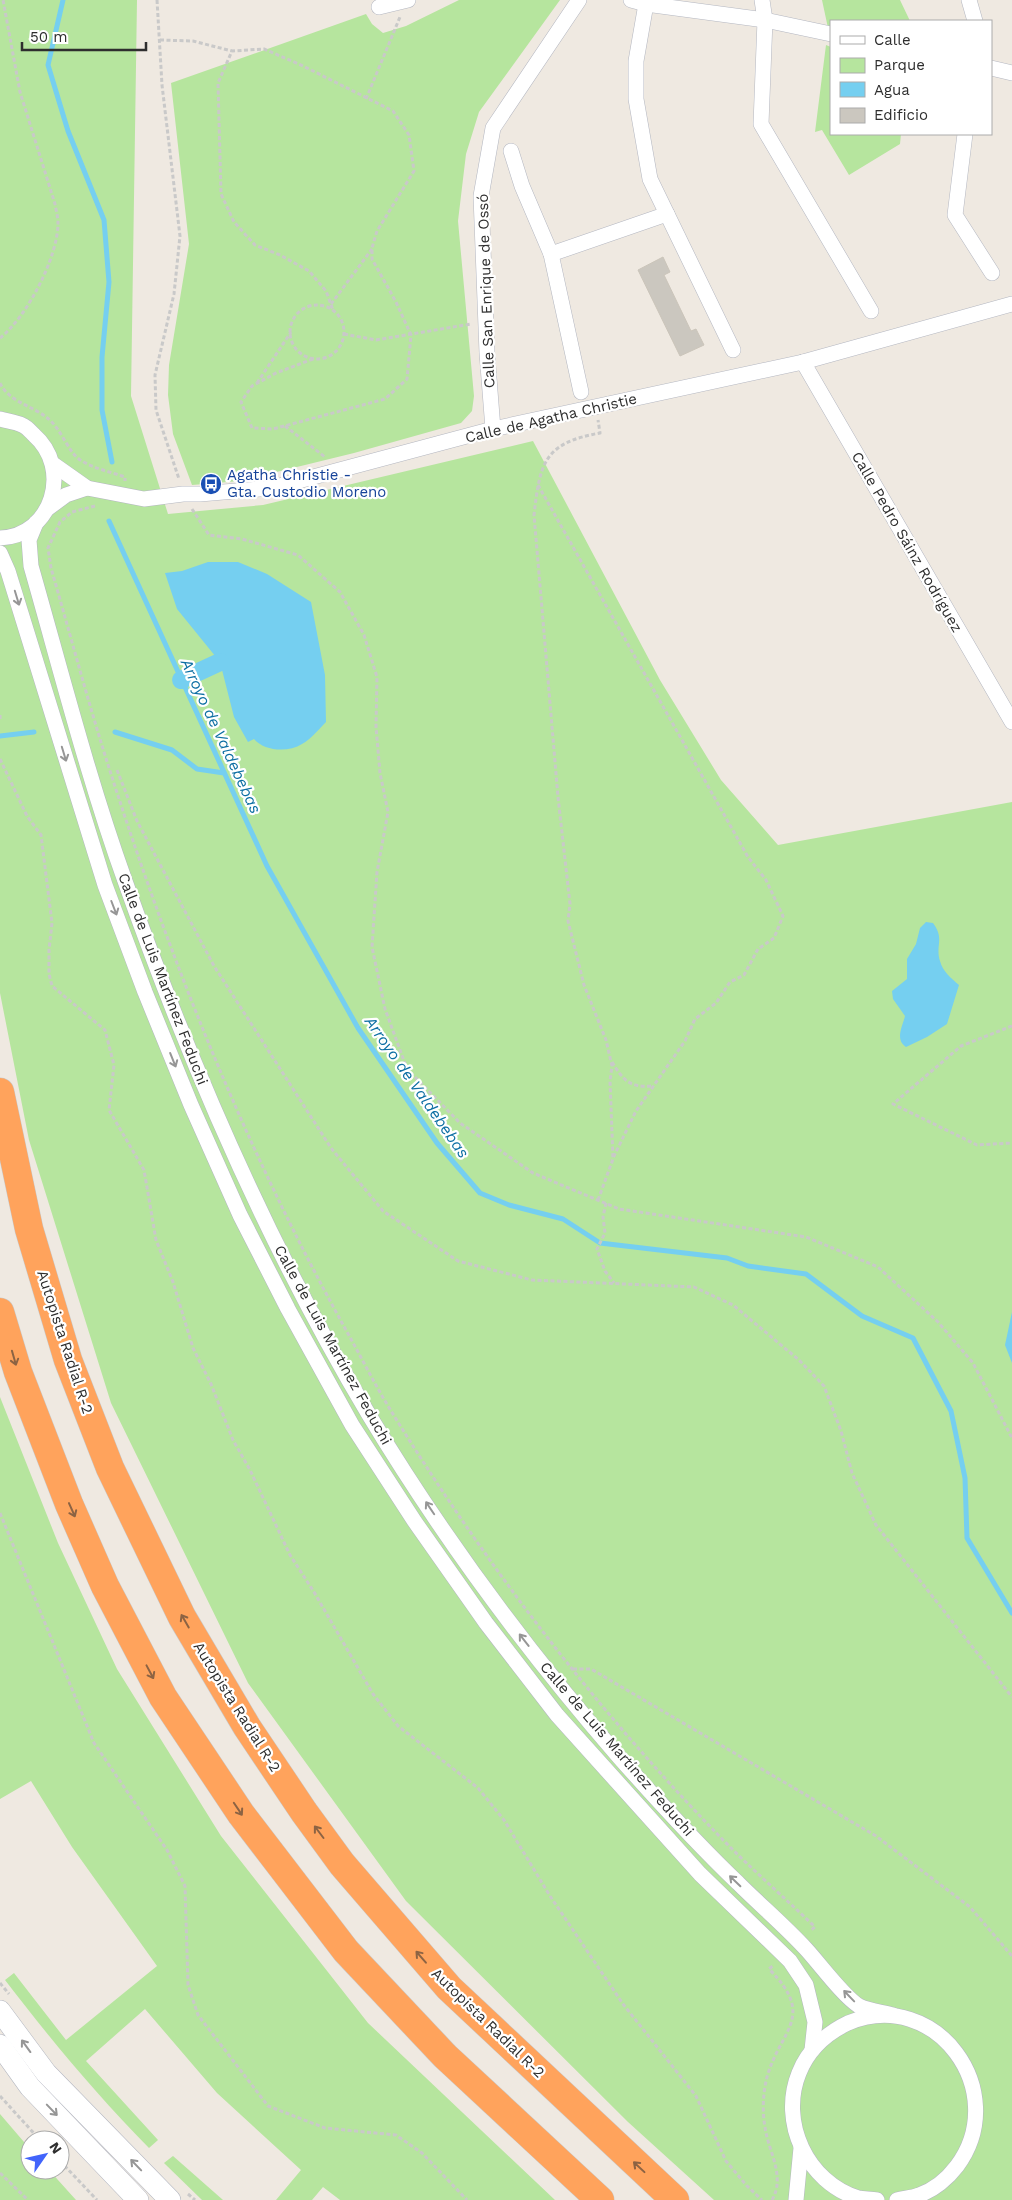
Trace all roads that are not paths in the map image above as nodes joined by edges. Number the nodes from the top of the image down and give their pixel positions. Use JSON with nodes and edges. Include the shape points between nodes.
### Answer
{"nodes":[{"id":1,"x":408,"y":0,"type":"edge"},
{"id":2,"x":579,"y":0,"type":"edge"},
{"id":3,"x":631,"y":0,"type":"edge"},
{"id":4,"x":762,"y":0,"type":"edge"},
{"id":5,"x":968,"y":0,"type":"edge"},
{"id":6,"x":646,"y":4,"type":"junction"},
{"id":7,"x":379,"y":7,"type":"dead end"},
{"id":8,"x":765,"y":20,"type":"junction"},
{"id":9,"x":975,"y":20,"type":"edge"},
{"id":10,"x":830,"y":34,"type":"edge"},
{"id":11,"x":992,"y":68,"type":"edge"},
{"id":12,"x":1012,"y":73,"type":"edge"},
{"id":13,"x":965,"y":135,"type":"edge"},
{"id":14,"x":511,"y":151,"type":"dead end"},
{"id":15,"x":667,"y":214,"type":"junction"},
{"id":16,"x":551,"y":254,"type":"junction"},
{"id":17,"x":992,"y":273,"type":"dead end"},
{"id":18,"x":1012,"y":304,"type":"edge"},
{"id":19,"x":871,"y":311,"type":"dead end"},
{"id":20,"x":733,"y":350,"type":"dead end"},
{"id":21,"x":803,"y":362,"type":"junction"},
{"id":22,"x":581,"y":392,"type":"dead end"},
{"id":23,"x":0,"y":419,"type":"edge"},
{"id":24,"x":493,"y":429,"type":"junction"},
{"id":25,"x":53,"y":464,"type":"junction"},
{"id":26,"x":87,"y":488,"type":"junction"},
{"id":27,"x":46,"y":509,"type":"junction"},
{"id":28,"x":36,"y":523,"type":"junction"},
{"id":29,"x":0,"y":538,"type":"edge"},
{"id":30,"x":0,"y":553,"type":"edge"},
{"id":31,"x":1012,"y":722,"type":"edge"},
{"id":32,"x":0,"y":1092,"type":"edge"},
{"id":33,"x":0,"y":1312,"type":"edge"},
{"id":34,"x":0,"y":2011,"type":"edge"},
{"id":35,"x":893,"y":2015,"type":"junction"},
{"id":36,"x":0,"y":2045,"type":"edge"},
{"id":37,"x":812,"y":2050,"type":"junction"},
{"id":38,"x":801,"y":2148,"type":"junction"},
{"id":39,"x":856,"y":2199,"type":"edge"},
{"id":40,"x":138,"y":2200,"type":"edge"},
{"id":41,"x":170,"y":2200,"type":"edge"},
{"id":42,"x":600,"y":2200,"type":"edge"},
{"id":43,"x":675,"y":2200,"type":"edge"},
{"id":44,"x":796,"y":2200,"type":"edge"},
{"id":45,"x":877,"y":2200,"type":"edge"},
{"id":46,"x":897,"y":2200,"type":"edge"}],
"edges":[{"from":1,"to":7,"type":"street"},
{"from":2,"to":24,"type":"street","name":"Calle San Enrique de Ossó","via":[[493,128],[481,196]]},
{"from":3,"to":6,"type":"street"},
{"from":4,"to":8,"type":"street"},
{"from":5,"to":9,"type":"street"},
{"from":6,"to":8,"type":"street"},
{"from":6,"to":15,"type":"street","via":[[636,61],[636,99],[650,179]]},
{"from":8,"to":10,"type":"street"},
{"from":8,"to":19,"type":"street","via":[[761,124]]},
{"from":11,"to":12,"type":"street"},
{"from":13,"to":17,"type":"street","via":[[955,215]]},
{"from":14,"to":16,"type":"street"},
{"from":15,"to":16,"type":"street"},
{"from":15,"to":20,"type":"street"},
{"from":16,"to":22,"type":"street"},
{"from":18,"to":21,"type":"street","name":"Calle de Agatha Christie"},
{"from":21,"to":24,"type":"street","name":"Calle de Agatha Christie"},
{"from":21,"to":31,"type":"street","name":"Calle Pedro Sáinz Rodríguez"},
{"from":23,"to":25,"type":"street","via":[[23,425],[44,443]]},
{"from":24,"to":26,"type":"street","name":"Calle de Agatha Christie","via":[[272,488],[144,499]]},
{"from":25,"to":26,"type":"street","name":"Calle de Agatha Christie"},
{"from":25,"to":27,"type":"street","via":[[55,484]]},
{"from":26,"to":27,"type":"street","name":"Calle de Agatha Christie","via":[[66,494]]},
{"from":27,"to":28,"type":"street"},
{"from":28,"to":29,"type":"street","via":[[22,532]]},
{"from":35,"to":28,"type":"street","name":"Calle de Luis Martínez Feduchi","one_way":true,"via":[[858,2005],[805,1947],[714,1860],[578,1710],[502,1611],[369,1415],[305,1300],[254,1197],[209,1098],[124,879],[31,566],[29,540]]},
{"from":30,"to":37,"type":"street","name":"Calle de Luis Martínez Feduchi","one_way":true,"via":[[8,570],[105,885],[191,1105],[288,1309],[352,1425],[414,1522],[545,1700],[635,1805],[700,1874],[790,1961],[806,1985],[815,2022]]},
{"from":43,"to":32,"type":"highway","name":"Autopista Radial R-2","one_way":true,"via":[[449,1988],[342,1864],[247,1727],[182,1617],[110,1468],[68,1360],[32,1238]]},
{"from":33,"to":42,"type":"highway","one_way":true,"via":[[18,1372],[105,1586],[163,1697],[241,1814],[346,1951],[445,2056]]},
{"from":41,"to":34,"type":"street","one_way":true,"via":[[46,2073]]},
{"from":35,"to":37,"type":"street","via":[[862,2017],[848,2023],[834,2030]]},
{"from":35,"to":46,"type":"street","name":"Calle de Luis Martínez Feduchi","via":[[923,2023],[949,2040],[968,2065],[978,2094],[977,2125],[966,2155],[947,2179],[920,2195]]},
{"from":36,"to":40,"type":"street","one_way":true,"via":[[30,2086]]},
{"from":37,"to":38,"type":"street","via":[[799,2072],[792,2097],[793,2123]]},
{"from":38,"to":39,"type":"street","via":[[815,2170]]},
{"from":38,"to":44,"type":"street"},
{"from":39,"to":45,"type":"street"}]}
